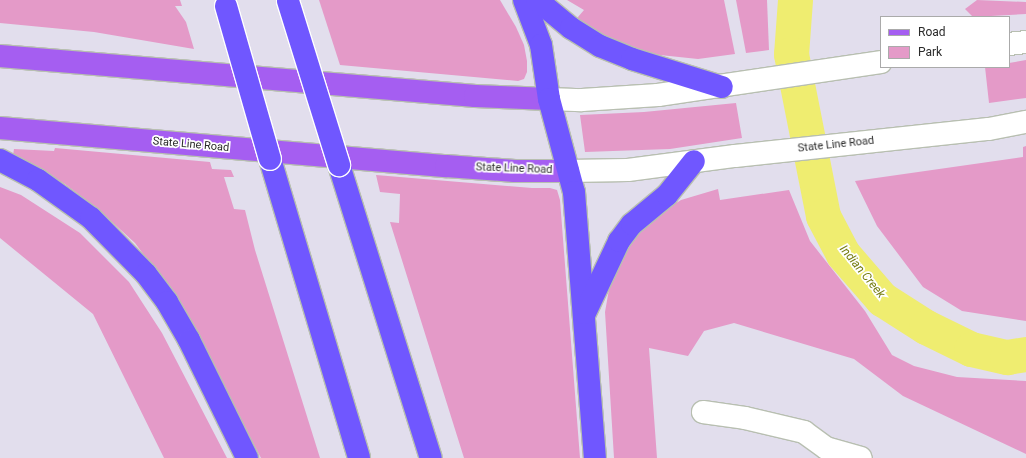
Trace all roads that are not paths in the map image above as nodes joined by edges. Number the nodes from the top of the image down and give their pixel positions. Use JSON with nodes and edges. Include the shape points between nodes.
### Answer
{"nodes":[{"id":1,"x":288,"y":0,"type":"edge"},
{"id":2,"x":524,"y":0,"type":"edge"},
{"id":3,"x":537,"y":0,"type":"edge"},
{"id":4,"x":225,"y":3,"type":"edge"},
{"id":5,"x":1026,"y":42,"type":"edge"},
{"id":6,"x":1010,"y":44,"type":"edge"},
{"id":7,"x":0,"y":56,"type":"edge"},
{"id":8,"x":880,"y":62,"type":"edge"},
{"id":9,"x":722,"y":86,"type":"junction"},
{"id":10,"x":549,"y":99,"type":"junction"},
{"id":11,"x":1026,"y":122,"type":"edge"},
{"id":12,"x":0,"y":128,"type":"edge"},
{"id":13,"x":0,"y":160,"type":"edge"},
{"id":14,"x":694,"y":161,"type":"junction"},
{"id":15,"x":568,"y":171,"type":"junction"},
{"id":16,"x":584,"y":316,"type":"junction"},
{"id":17,"x":703,"y":412,"type":"dead end"},
{"id":18,"x":247,"y":458,"type":"edge"},
{"id":19,"x":359,"y":458,"type":"edge"},
{"id":20,"x":431,"y":458,"type":"edge"},
{"id":21,"x":595,"y":458,"type":"edge"},
{"id":22,"x":861,"y":458,"type":"edge"}],
"edges":[{"from":1,"to":20,"type":"highway","bridge":true},
{"from":2,"to":10,"type":"highway","via":[[541,45]]},
{"from":3,"to":9,"type":"highway","via":[[571,28],[600,46],[632,60]]},
{"from":4,"to":19,"type":"highway","bridge":true},
{"from":5,"to":6,"type":"main road"},
{"from":7,"to":10,"type":"main road","via":[[475,96]]},
{"from":8,"to":9,"type":"main road"},
{"from":9,"to":10,"type":"main road","via":[[620,98]]},
{"from":10,"to":15,"type":"highway"},
{"from":11,"to":14,"type":"main road","name":"State Line Road","via":[[989,130]]},
{"from":12,"to":15,"type":"main road","name":"State Line Road","via":[[446,166],[515,171]]},
{"from":13,"to":18,"type":"highway","via":[[38,180],[78,209],[120,246],[146,274],[167,302],[189,340]]},
{"from":14,"to":15,"type":"main road","name":"State Line Road","via":[[628,170]]},
{"from":14,"to":16,"type":"highway","via":[[667,195],[632,224],[619,241]]},
{"from":15,"to":16,"type":"highway","via":[[574,192]]},
{"from":16,"to":21,"type":"highway"},
{"from":17,"to":22,"type":"main road","via":[[746,418],[804,432],[826,448]]}]}
